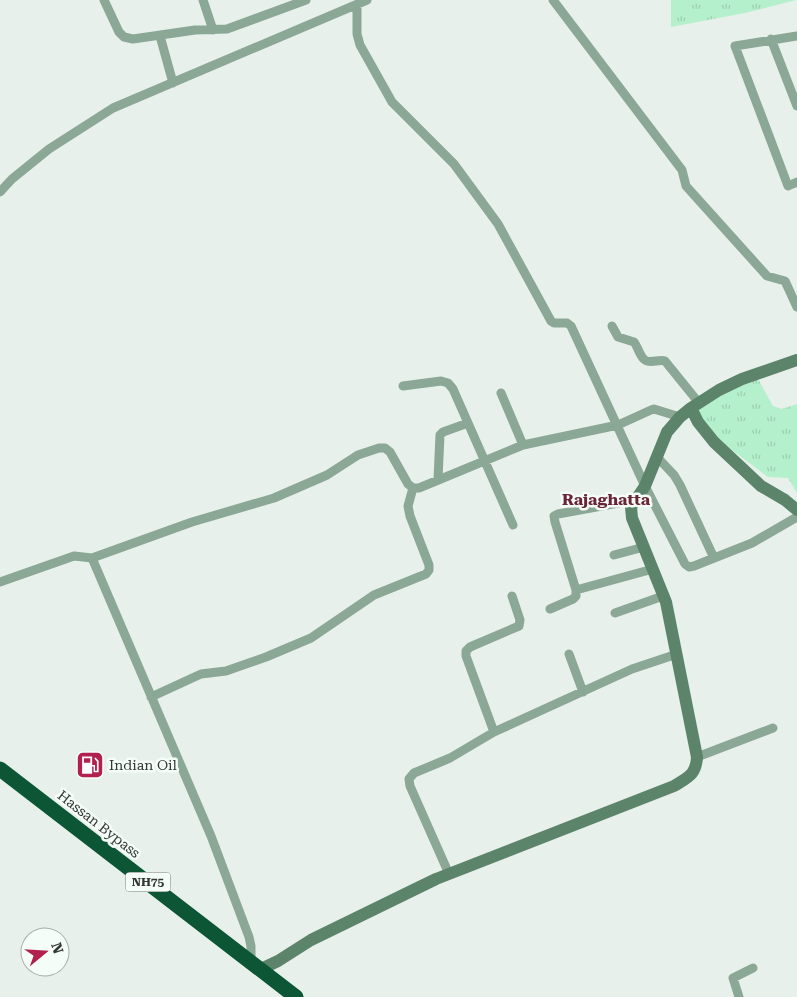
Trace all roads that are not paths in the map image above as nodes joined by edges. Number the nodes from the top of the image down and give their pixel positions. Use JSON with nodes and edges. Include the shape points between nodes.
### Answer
{"nodes":[{"id":1,"x":104,"y":0,"type":"edge"},
{"id":2,"x":204,"y":0,"type":"edge"},
{"id":3,"x":306,"y":0,"type":"edge"},
{"id":4,"x":367,"y":0,"type":"edge"},
{"id":5,"x":553,"y":0,"type":"edge"},
{"id":6,"x":357,"y":5,"type":"junction"},
{"id":7,"x":213,"y":30,"type":"junction"},
{"id":8,"x":160,"y":36,"type":"junction"},
{"id":9,"x":797,"y":36,"type":"edge"},
{"id":10,"x":771,"y":39,"type":"junction"},
{"id":11,"x":173,"y":82,"type":"junction"},
{"id":12,"x":797,"y":106,"type":"edge"},
{"id":13,"x":797,"y":182,"type":"edge"},
{"id":14,"x":0,"y":192,"type":"edge"},
{"id":15,"x":797,"y":307,"type":"edge"},
{"id":16,"x":612,"y":326,"type":"dead end"},
{"id":17,"x":797,"y":360,"type":"edge"},
{"id":18,"x":403,"y":386,"type":"dead end"},
{"id":19,"x":501,"y":393,"type":"dead end"},
{"id":20,"x":695,"y":406,"type":"junction"},
{"id":21,"x":680,"y":418,"type":"junction"},
{"id":22,"x":468,"y":423,"type":"junction"},
{"id":23,"x":618,"y":425,"type":"junction"},
{"id":24,"x":523,"y":445,"type":"junction"},
{"id":25,"x":657,"y":456,"type":"junction"},
{"id":26,"x":485,"y":460,"type":"junction"},
{"id":27,"x":438,"y":479,"type":"junction"},
{"id":28,"x":645,"y":486,"type":"junction"},
{"id":29,"x":413,"y":488,"type":"junction"},
{"id":30,"x":635,"y":500,"type":"junction"},
{"id":31,"x":797,"y":510,"type":"edge"},
{"id":32,"x":797,"y":517,"type":"edge"},
{"id":33,"x":513,"y":525,"type":"dead end"},
{"id":34,"x":644,"y":547,"type":"junction"},
{"id":35,"x":614,"y":555,"type":"dead end"},
{"id":36,"x":92,"y":558,"type":"junction"},
{"id":37,"x":714,"y":558,"type":"junction"},
{"id":38,"x":653,"y":569,"type":"junction"},
{"id":39,"x":0,"y":582,"type":"edge"},
{"id":40,"x":576,"y":590,"type":"junction"},
{"id":41,"x":512,"y":596,"type":"dead end"},
{"id":42,"x":663,"y":596,"type":"junction"},
{"id":43,"x":550,"y":609,"type":"dead end"},
{"id":44,"x":615,"y":613,"type":"dead end"},
{"id":45,"x":569,"y":654,"type":"dead end"},
{"id":46,"x":677,"y":654,"type":"junction"},
{"id":47,"x":583,"y":692,"type":"junction"},
{"id":48,"x":151,"y":696,"type":"junction"},
{"id":49,"x":773,"y":728,"type":"dead end"},
{"id":50,"x":494,"y":732,"type":"junction"},
{"id":51,"x":698,"y":756,"type":"junction"},
{"id":52,"x":0,"y":769,"type":"edge"},
{"id":53,"x":449,"y":874,"type":"junction"},
{"id":54,"x":256,"y":965,"type":"junction"},
{"id":55,"x":753,"y":968,"type":"dead end"},
{"id":56,"x":296,"y":997,"type":"edge"},
{"id":57,"x":739,"y":997,"type":"edge"}],
"edges":[{"from":1,"to":8,"type":"street","via":[[124,37]]},
{"from":2,"to":7,"type":"street"},
{"from":3,"to":7,"type":"street","via":[[227,29]]},
{"from":4,"to":6,"type":"street"},
{"from":5,"to":15,"type":"street","via":[[682,170],[686,186],[767,276],[785,281]]},
{"from":6,"to":11,"type":"street"},
{"from":6,"to":23,"type":"street","via":[[360,45],[392,102],[454,164],[498,224],[551,321],[557,324],[567,322],[571,326]]},
{"from":7,"to":8,"type":"street"},
{"from":8,"to":11,"type":"street"},
{"from":9,"to":10,"type":"street"},
{"from":10,"to":12,"type":"street"},
{"from":10,"to":13,"type":"street","via":[[735,46],[788,186]]},
{"from":11,"to":14,"type":"street","via":[[113,108],[79,129],[49,149]]},
{"from":16,"to":20,"type":"street","via":[[618,337],[634,342],[647,362],[665,361]]},
{"from":17,"to":20,"type":"street","via":[[742,379]]},
{"from":18,"to":22,"type":"street","via":[[448,383]]},
{"from":19,"to":24,"type":"street"},
{"from":20,"to":21,"type":"street"},
{"from":20,"to":31,"type":"street","via":[[698,422],[714,442],[761,486]]},
{"from":21,"to":23,"type":"street","via":[[654,409]]},
{"from":21,"to":25,"type":"street","via":[[667,432]]},
{"from":22,"to":26,"type":"street"},
{"from":22,"to":27,"type":"street","via":[[440,435]]},
{"from":23,"to":24,"type":"street"},
{"from":23,"to":28,"type":"street"},
{"from":24,"to":26,"type":"street"},
{"from":25,"to":28,"type":"street"},
{"from":25,"to":37,"type":"street","via":[[680,485]]},
{"from":26,"to":27,"type":"street"},
{"from":26,"to":33,"type":"street"},
{"from":27,"to":29,"type":"street"},
{"from":28,"to":30,"type":"street"},
{"from":28,"to":37,"type":"street","via":[[685,564],[694,566]]},
{"from":29,"to":36,"type":"street","via":[[390,452],[379,448],[358,455],[327,475],[274,498],[192,522]]},
{"from":29,"to":48,"type":"street","via":[[408,506],[429,565],[426,574],[374,595],[311,638],[226,671],[201,674]]},
{"from":30,"to":34,"type":"street","via":[[631,507],[632,518]]},
{"from":30,"to":40,"type":"street","via":[[554,516]]},
{"from":32,"to":37,"type":"street","via":[[758,541]]},
{"from":34,"to":35,"type":"street"},
{"from":34,"to":38,"type":"street"},
{"from":36,"to":39,"type":"street","via":[[74,556]]},
{"from":36,"to":48,"type":"street"},
{"from":38,"to":40,"type":"street"},
{"from":38,"to":42,"type":"street"},
{"from":40,"to":43,"type":"street","via":[[572,599]]},
{"from":41,"to":50,"type":"street","via":[[519,626],[466,651]]},
{"from":42,"to":44,"type":"street"},
{"from":42,"to":46,"type":"street"},
{"from":45,"to":47,"type":"street"},
{"from":46,"to":47,"type":"street","via":[[632,669]]},
{"from":46,"to":51,"type":"street"},
{"from":47,"to":50,"type":"street"},
{"from":48,"to":54,"type":"street","via":[[211,836],[249,937]]},
{"from":49,"to":51,"type":"street"},
{"from":50,"to":53,"type":"street","via":[[450,758],[414,773],[409,779]]},
{"from":51,"to":53,"type":"street","via":[[697,766],[691,775],[674,786]]},
{"from":52,"to":54,"type":"highway","name":"Hassan Bypass","number":"NH75"},
{"from":53,"to":54,"type":"street","via":[[311,940],[278,961]]},
{"from":54,"to":56,"type":"highway","name":"Hassan Bypass","number":"NH75"},
{"from":55,"to":57,"type":"street","via":[[733,978]]}]}
